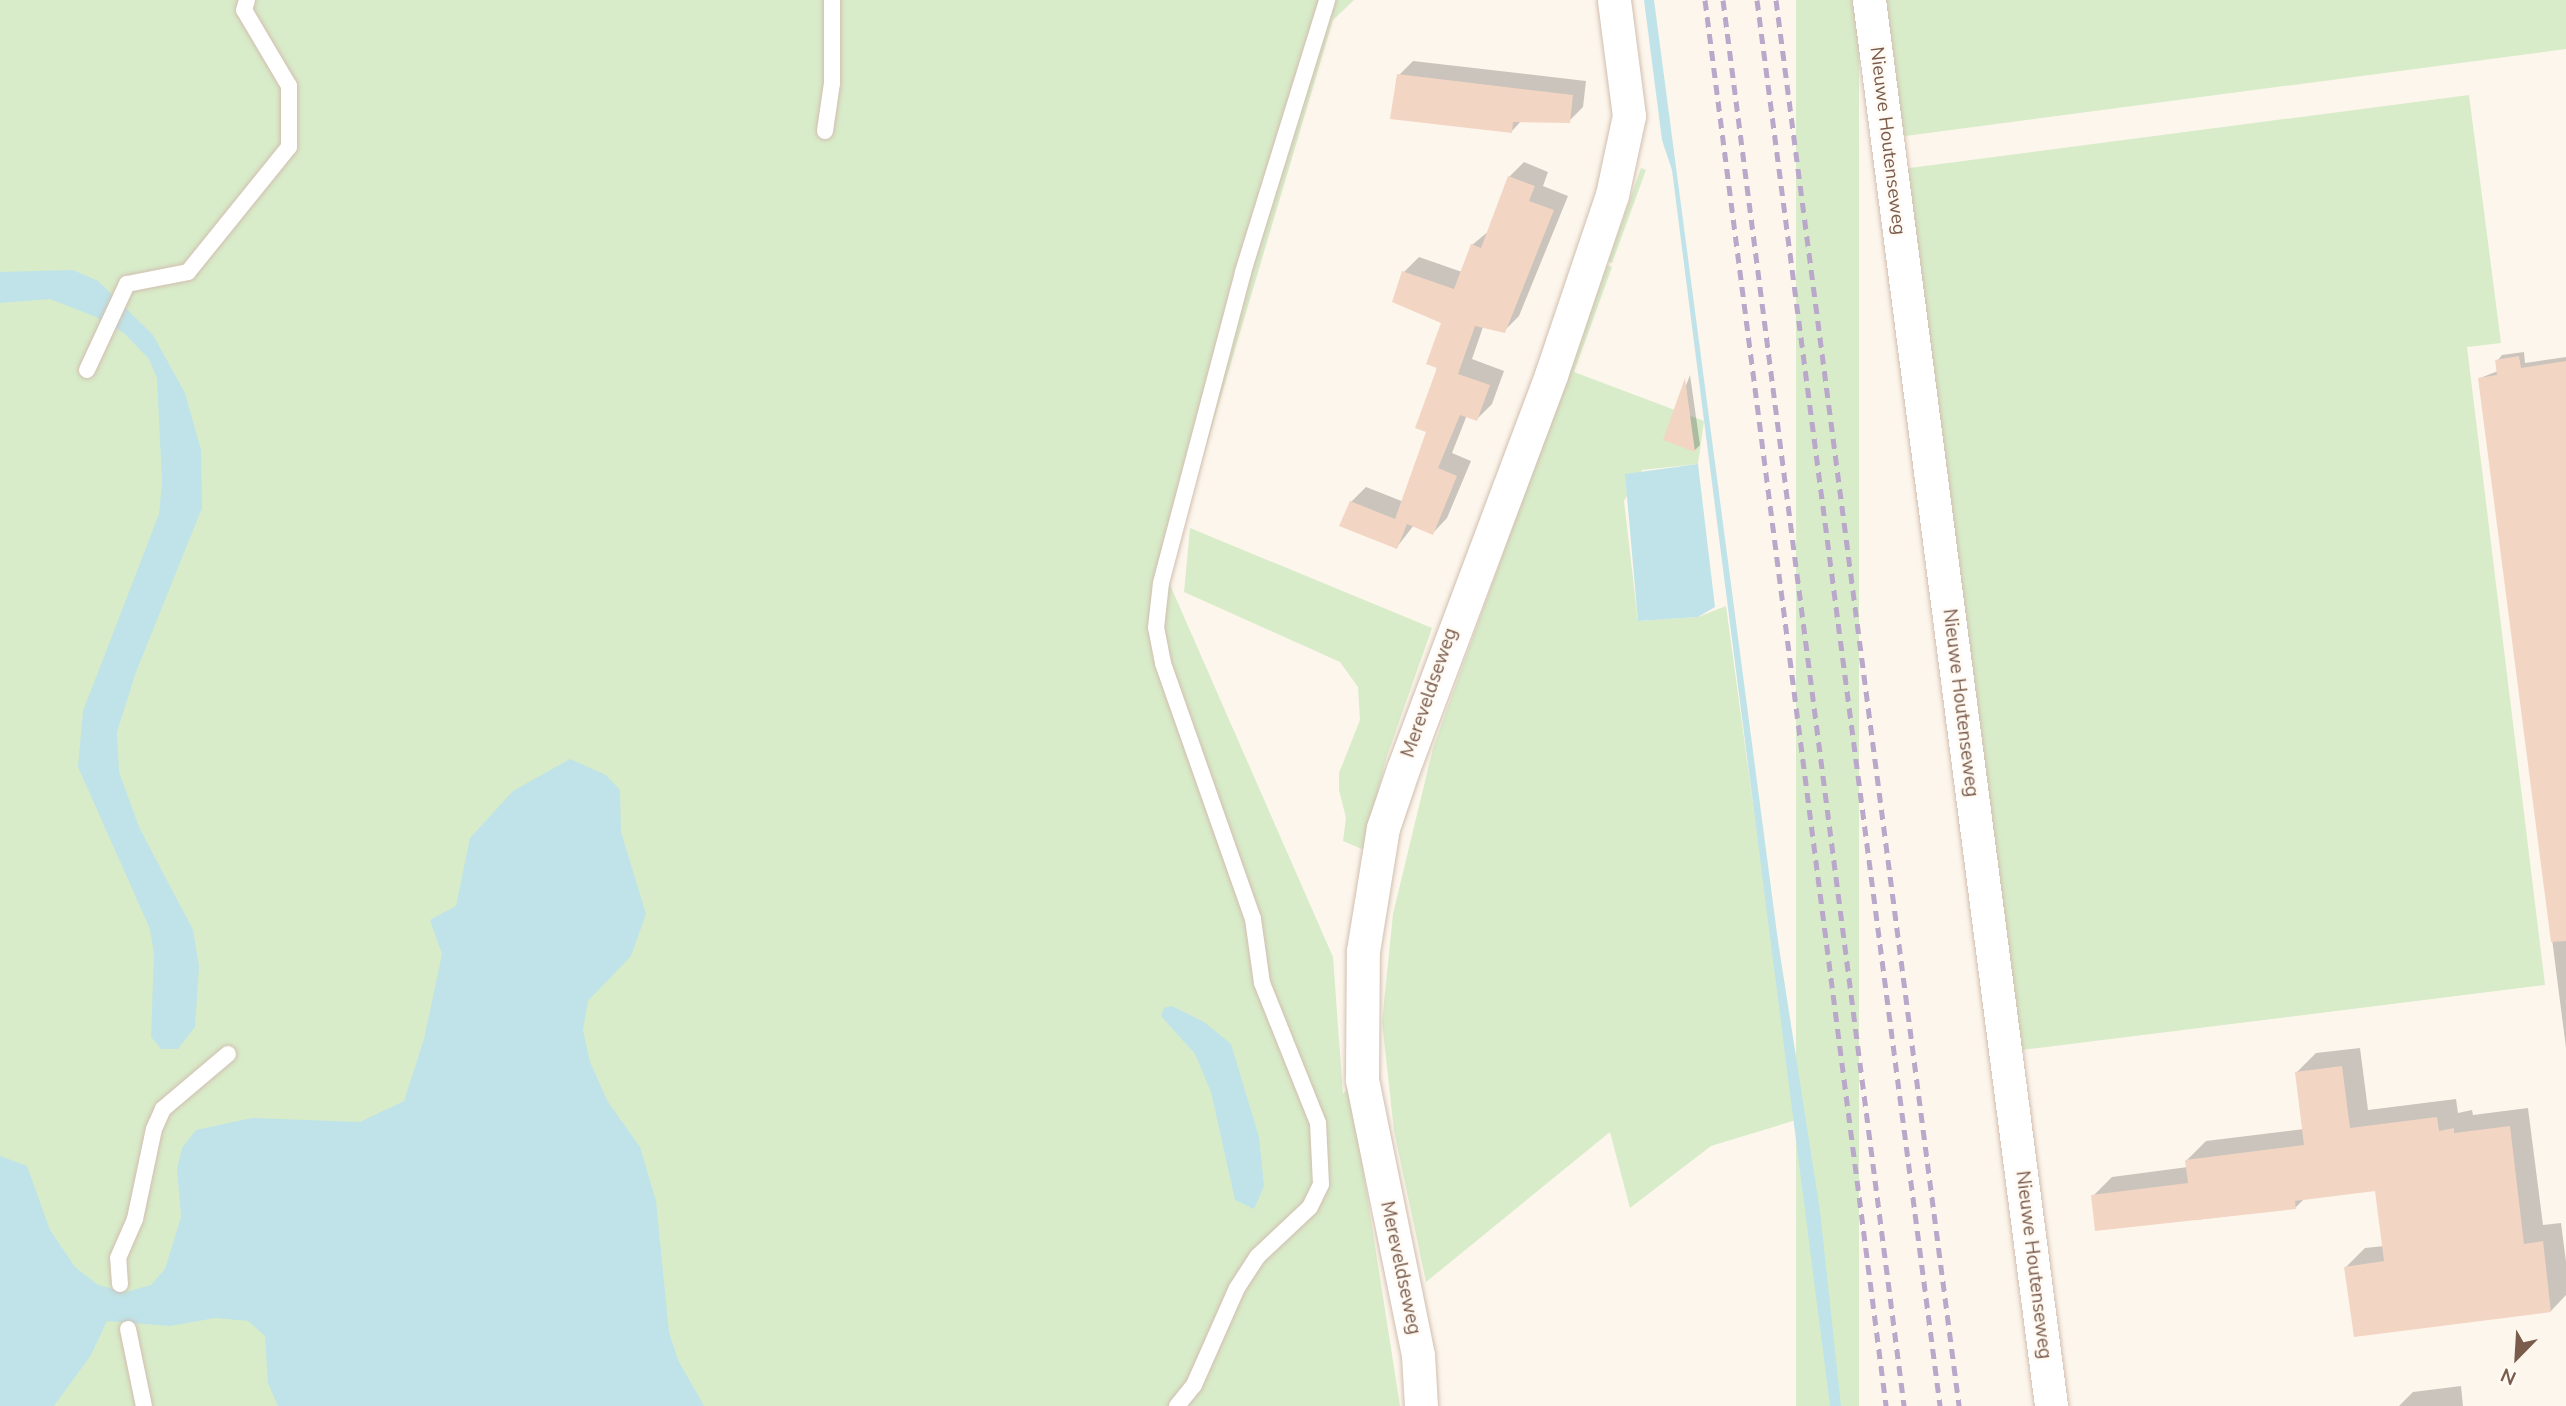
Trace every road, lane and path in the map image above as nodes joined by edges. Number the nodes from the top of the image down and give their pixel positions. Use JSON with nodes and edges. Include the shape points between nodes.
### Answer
{"nodes":[{"id":1,"x":247,"y":0,"type":"edge"},
{"id":2,"x":832,"y":0,"type":"edge"},
{"id":3,"x":1327,"y":0,"type":"edge"},
{"id":4,"x":1614,"y":0,"type":"edge"},
{"id":5,"x":1869,"y":0,"type":"edge"},
{"id":6,"x":825,"y":131,"type":"dead end"},
{"id":7,"x":87,"y":370,"type":"dead end"},
{"id":8,"x":228,"y":1054,"type":"dead end"},
{"id":9,"x":120,"y":1284,"type":"dead end"},
{"id":10,"x":128,"y":1329,"type":"dead end"},
{"id":11,"x":144,"y":1406,"type":"edge"},
{"id":12,"x":1177,"y":1406,"type":"edge"},
{"id":13,"x":1422,"y":1406,"type":"edge"},
{"id":14,"x":2051,"y":1406,"type":"edge"}],
"edges":[{"from":1,"to":7,"type":"lane","via":[[244,10],[289,86],[289,148],[188,272],[127,284]]},
{"from":2,"to":6,"type":"lane","via":[[832,83]]},
{"from":3,"to":12,"type":"lane","via":[[1243,272],[1161,583],[1156,628],[1163,663],[1253,919],[1262,983],[1318,1123],[1321,1184],[1310,1207],[1258,1256],[1237,1288],[1194,1385]]},
{"from":4,"to":13,"type":"street","name":"Mereveldseweg","via":[[1629,116],[1612,195],[1551,375],[1403,769],[1384,828],[1363,951],[1362,1079],[1419,1355]]},
{"from":5,"to":14,"type":"street","name":"Nieuwe Houtenseweg"},
{"from":8,"to":9,"type":"lane","via":[[171,1101],[154,1129],[135,1219],[118,1258]]},
{"from":10,"to":11,"type":"lane"}]}
